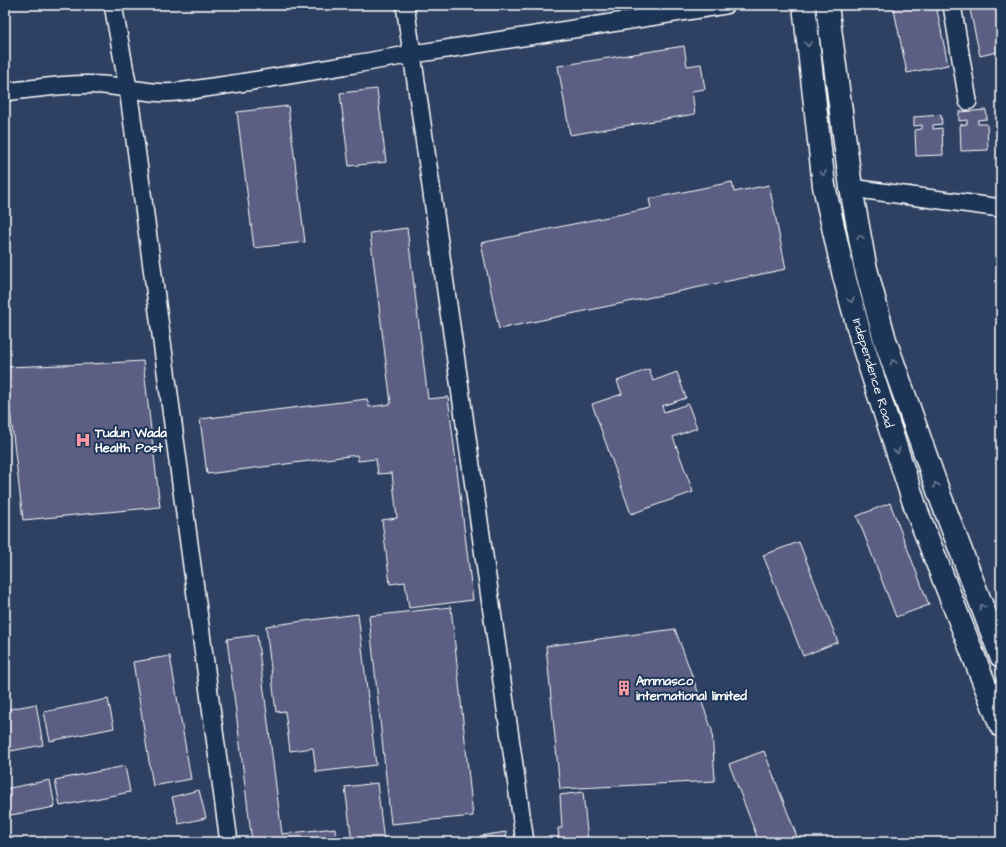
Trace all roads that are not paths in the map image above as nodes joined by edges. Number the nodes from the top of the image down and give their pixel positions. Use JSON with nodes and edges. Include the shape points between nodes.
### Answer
{"nodes":[{"id":1,"x":113,"y":5,"type":"edge"},
{"id":2,"x":405,"y":5,"type":"edge"},
{"id":3,"x":725,"y":5,"type":"edge"},
{"id":4,"x":804,"y":5,"type":"edge"},
{"id":5,"x":827,"y":5,"type":"edge"},
{"id":6,"x":952,"y":5,"type":"edge"},
{"id":7,"x":413,"y":54,"type":"junction"},
{"id":8,"x":128,"y":88,"type":"junction"},
{"id":9,"x":5,"y":92,"type":"edge"},
{"id":10,"x":968,"y":101,"type":"dead end"},
{"id":11,"x":851,"y":188,"type":"junction"},
{"id":12,"x":1001,"y":208,"type":"edge"},
{"id":13,"x":1001,"y":656,"type":"edge"},
{"id":14,"x":1001,"y":726,"type":"edge"},
{"id":15,"x":229,"y":842,"type":"edge"},
{"id":16,"x":525,"y":842,"type":"edge"}],
"edges":[{"from":1,"to":8,"type":"street"},
{"from":2,"to":7,"type":"street"},
{"from":3,"to":7,"type":"street"},
{"from":4,"to":14,"type":"main road","name":"Independence Road","one_way":true,"via":[[824,186],[844,276],[864,349],[916,510]]},
{"from":5,"to":11,"type":"main road","name":"Independence Road"},
{"from":6,"to":10,"type":"street"},
{"from":7,"to":8,"type":"street","via":[[173,92],[154,93]]},
{"from":7,"to":16,"type":"street"},
{"from":8,"to":9,"type":"street","via":[[63,85]]},
{"from":8,"to":15,"type":"street"},
{"from":11,"to":12,"type":"street"},
{"from":13,"to":11,"type":"main road","name":"Independence Road","one_way":true,"via":[[940,496],[885,340],[865,265]]}]}
